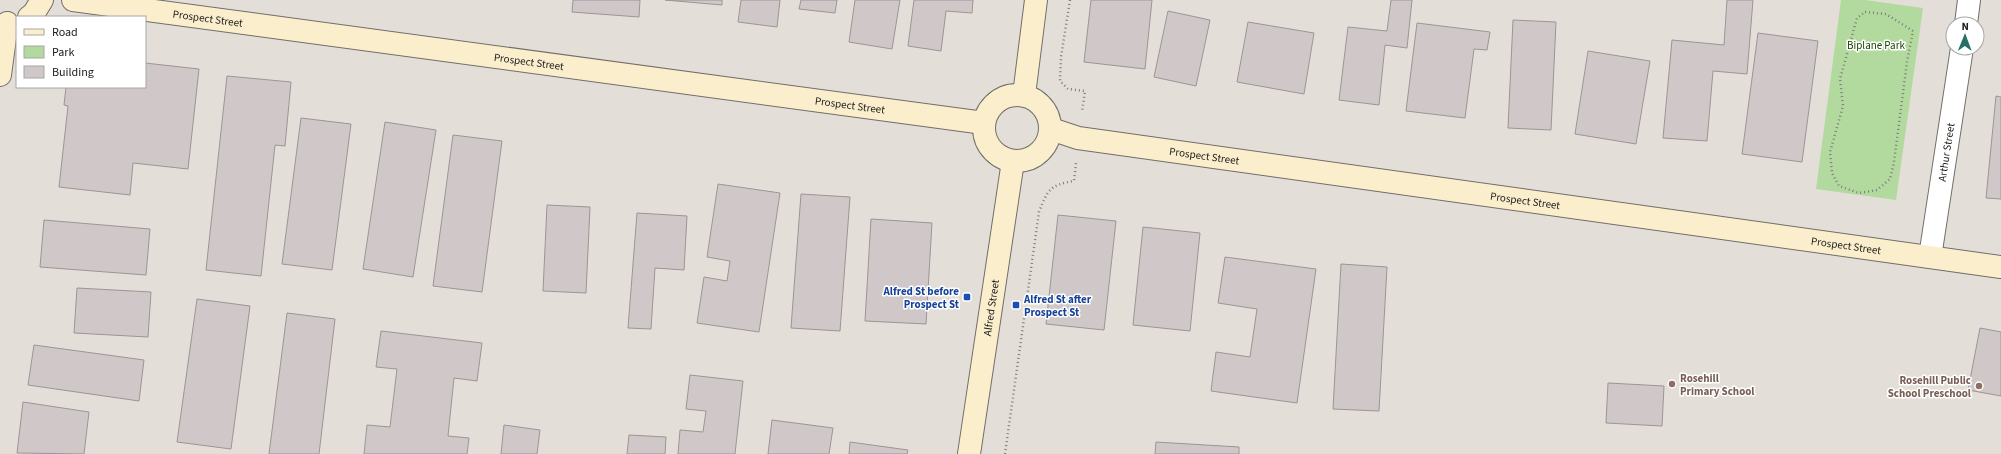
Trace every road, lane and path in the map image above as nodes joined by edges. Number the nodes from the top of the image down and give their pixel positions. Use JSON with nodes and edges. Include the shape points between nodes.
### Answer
{"nodes":[{"id":1,"x":42,"y":0,"type":"edge"},
{"id":2,"x":73,"y":0,"type":"edge"},
{"id":3,"x":1036,"y":0,"type":"edge"},
{"id":4,"x":1070,"y":0,"type":"edge"},
{"id":5,"x":1969,"y":0,"type":"edge"},
{"id":6,"x":30,"y":16,"type":"edge"},
{"id":7,"x":1967,"y":16,"type":"edge"},
{"id":8,"x":8,"y":22,"type":"edge"},
{"id":9,"x":1913,"y":31,"type":"joint"},
{"id":10,"x":1961,"y":56,"type":"edge"},
{"id":11,"x":0,"y":75,"type":"edge"},
{"id":12,"x":1024,"y":95,"type":"junction"},
{"id":13,"x":1084,"y":106,"type":"dead end"},
{"id":14,"x":984,"y":123,"type":"junction"},
{"id":15,"x":1051,"y":129,"type":"junction"},
{"id":16,"x":1013,"y":161,"type":"junction"},
{"id":17,"x":1075,"y":170,"type":"dead end"},
{"id":18,"x":1930,"y":257,"type":"junction"},
{"id":19,"x":2001,"y":267,"type":"edge"},
{"id":20,"x":968,"y":454,"type":"edge"},
{"id":21,"x":1005,"y":454,"type":"edge"}],
"edges":[{"from":1,"to":6,"type":"street"},
{"from":2,"to":14,"type":"street","name":"Prospect Street"},
{"from":3,"to":12,"type":"street"},
{"from":4,"to":13,"type":"path","via":[[1060,81],[1068,89],[1085,91]]},
{"from":5,"to":7,"type":"street"},
{"from":8,"to":11,"type":"street"},
{"from":9,"to":9,"type":"path","via":[[1886,14],[1865,12],[1857,18],[1842,74],[1843,106],[1830,152],[1832,173],[1839,186],[1859,193],[1877,190],[1890,179]]},
{"from":10,"to":18,"type":"street","name":"Arthur Street"},
{"from":12,"to":14,"type":"street","via":[[1013,94],[1003,97],[990,109]]},
{"from":12,"to":15,"type":"street","via":[[1034,98],[1042,105],[1048,114]]},
{"from":14,"to":16,"type":"street","via":[[985,139],[991,150],[1002,158]]},
{"from":15,"to":16,"type":"street","via":[[1047,144],[1040,152],[1032,158]]},
{"from":15,"to":18,"type":"street","name":"Prospect Street","via":[[1078,138]]},
{"from":16,"to":20,"type":"street","name":"Alfred Street"},
{"from":17,"to":21,"type":"path","via":[[1074,181],[1057,184],[1046,194],[1039,212]]},
{"from":18,"to":19,"type":"street","name":"Prospect Street"}]}
